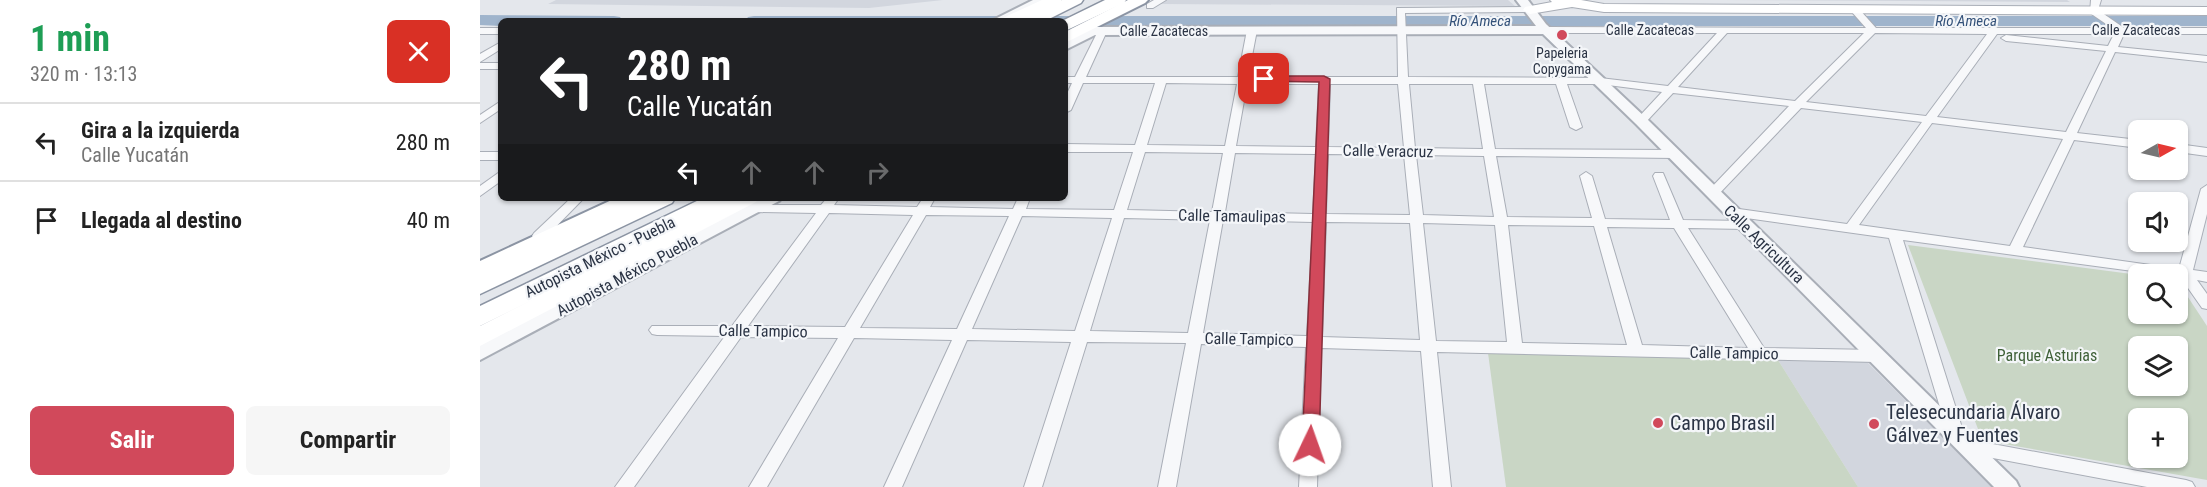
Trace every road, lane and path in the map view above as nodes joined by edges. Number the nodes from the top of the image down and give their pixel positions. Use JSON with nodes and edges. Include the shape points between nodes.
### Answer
{"nodes":[{"id":1,"x":1075,"y":0,"type":"edge"},
{"id":2,"x":1161,"y":0,"type":"edge"},
{"id":3,"x":1563,"y":2,"type":"edge"},
{"id":4,"x":1145,"y":3,"type":"edge"},
{"id":5,"x":1115,"y":5,"type":"edge"},
{"id":6,"x":1041,"y":8,"type":"edge"},
{"id":7,"x":2096,"y":9,"type":"edge"},
{"id":8,"x":2207,"y":11,"type":"edge"},
{"id":9,"x":1858,"y":13,"type":"junction"},
{"id":10,"x":1535,"y":16,"type":"edge"},
{"id":11,"x":1007,"y":18,"type":"edge"},
{"id":12,"x":1016,"y":18,"type":"edge"},
{"id":13,"x":1400,"y":20,"type":"junction"},
{"id":14,"x":1870,"y":27,"type":"junction"},
{"id":15,"x":2117,"y":27,"type":"junction"},
{"id":16,"x":1252,"y":30,"type":"junction"},
{"id":17,"x":1725,"y":30,"type":"junction"},
{"id":18,"x":480,"y":31,"type":"edge"},
{"id":19,"x":498,"y":31,"type":"edge"},
{"id":20,"x":1097,"y":31,"type":"junction"},
{"id":21,"x":2207,"y":31,"type":"edge"},
{"id":22,"x":1992,"y":34,"type":"junction"},
{"id":23,"x":1068,"y":36,"type":"edge"},
{"id":24,"x":1068,"y":37,"type":"edge"},
{"id":25,"x":498,"y":47,"type":"edge"},
{"id":26,"x":2110,"y":49,"type":"junction"},
{"id":27,"x":480,"y":59,"type":"edge"},
{"id":28,"x":2207,"y":59,"type":"edge"},
{"id":29,"x":480,"y":66,"type":"edge"},
{"id":30,"x":498,"y":66,"type":"edge"},
{"id":31,"x":1162,"y":79,"type":"junction"},
{"id":32,"x":1244,"y":79,"type":"junction"},
{"id":33,"x":1324,"y":79,"type":"junction"},
{"id":34,"x":1403,"y":79,"type":"junction"},
{"id":35,"x":1068,"y":80,"type":"edge"},
{"id":36,"x":1079,"y":80,"type":"junction"},
{"id":37,"x":1478,"y":80,"type":"junction"},
{"id":38,"x":1560,"y":80,"type":"junction"},
{"id":39,"x":1600,"y":81,"type":"junction"},
{"id":40,"x":1671,"y":90,"type":"junction"},
{"id":41,"x":1068,"y":104,"type":"edge"},
{"id":42,"x":1797,"y":105,"type":"junction"},
{"id":43,"x":498,"y":106,"type":"edge"},
{"id":44,"x":1929,"y":119,"type":"junction"},
{"id":45,"x":480,"y":120,"type":"edge"},
{"id":46,"x":1641,"y":121,"type":"junction"},
{"id":47,"x":1576,"y":127,"type":"dead end"},
{"id":48,"x":2069,"y":136,"type":"junction"},
{"id":49,"x":2128,"y":143,"type":"edge"},
{"id":50,"x":1068,"y":148,"type":"edge"},
{"id":51,"x":1139,"y":148,"type":"junction"},
{"id":52,"x":1230,"y":149,"type":"junction"},
{"id":53,"x":2188,"y":149,"type":"edge"},
{"id":54,"x":1322,"y":150,"type":"junction"},
{"id":55,"x":1412,"y":151,"type":"junction"},
{"id":56,"x":2207,"y":152,"type":"edge"},
{"id":57,"x":1491,"y":153,"type":"junction"},
{"id":58,"x":1675,"y":154,"type":"junction"},
{"id":59,"x":480,"y":156,"type":"edge"},
{"id":60,"x":498,"y":156,"type":"edge"},
{"id":61,"x":1586,"y":176,"type":"dead end"},
{"id":62,"x":1659,"y":176,"type":"dead end"},
{"id":63,"x":498,"y":177,"type":"edge"},
{"id":64,"x":2207,"y":189,"type":"edge"},
{"id":65,"x":480,"y":192,"type":"edge"},
{"id":66,"x":1712,"y":194,"type":"junction"},
{"id":67,"x":575,"y":201,"type":"edge"},
{"id":68,"x":614,"y":201,"type":"edge"},
{"id":69,"x":627,"y":201,"type":"edge"},
{"id":70,"x":658,"y":201,"type":"edge"},
{"id":71,"x":715,"y":201,"type":"edge"},
{"id":72,"x":752,"y":203,"type":"edge"},
{"id":73,"x":829,"y":204,"type":"edge"},
{"id":74,"x":925,"y":204,"type":"edge"},
{"id":75,"x":1021,"y":205,"type":"edge"},
{"id":76,"x":1732,"y":212,"type":"junction"},
{"id":77,"x":1119,"y":214,"type":"junction"},
{"id":78,"x":1217,"y":216,"type":"junction"},
{"id":79,"x":1319,"y":217,"type":"junction"},
{"id":80,"x":1417,"y":219,"type":"junction"},
{"id":81,"x":1501,"y":220,"type":"junction"},
{"id":82,"x":1599,"y":222,"type":"junction"},
{"id":83,"x":1678,"y":223,"type":"junction"},
{"id":84,"x":1744,"y":225,"type":"junction"},
{"id":85,"x":1851,"y":227,"type":"junction"},
{"id":86,"x":1895,"y":234,"type":"junction"},
{"id":87,"x":539,"y":236,"type":"junction"},
{"id":88,"x":2014,"y":251,"type":"junction"},
{"id":89,"x":480,"y":264,"type":"edge"},
{"id":90,"x":2188,"y":264,"type":"edge"},
{"id":91,"x":2128,"y":266,"type":"edge"},
{"id":92,"x":480,"y":270,"type":"edge"},
{"id":93,"x":2188,"y":274,"type":"edge"},
{"id":94,"x":2207,"y":277,"type":"edge"},
{"id":95,"x":2188,"y":278,"type":"edge"},
{"id":96,"x":480,"y":286,"type":"edge"},
{"id":97,"x":2207,"y":304,"type":"edge"},
{"id":98,"x":480,"y":317,"type":"edge"},
{"id":99,"x":657,"y":330,"type":"dead end"},
{"id":100,"x":737,"y":330,"type":"junction"},
{"id":101,"x":849,"y":333,"type":"junction"},
{"id":102,"x":961,"y":335,"type":"junction"},
{"id":103,"x":480,"y":337,"type":"edge"},
{"id":104,"x":1080,"y":338,"type":"junction"},
{"id":105,"x":1195,"y":338,"type":"junction"},
{"id":106,"x":1316,"y":341,"type":"junction"},
{"id":107,"x":1429,"y":346,"type":"junction"},
{"id":108,"x":1515,"y":348,"type":"junction"},
{"id":109,"x":1636,"y":351,"type":"junction"},
{"id":110,"x":480,"y":353,"type":"edge"},
{"id":111,"x":1759,"y":353,"type":"junction"},
{"id":112,"x":1876,"y":356,"type":"junction"},
{"id":113,"x":1961,"y":441,"type":"junction"},
{"id":114,"x":624,"y":487,"type":"edge"},
{"id":115,"x":758,"y":487,"type":"edge"},
{"id":116,"x":893,"y":487,"type":"edge"},
{"id":117,"x":1033,"y":487,"type":"edge"},
{"id":118,"x":1167,"y":487,"type":"edge"},
{"id":119,"x":1308,"y":487,"type":"edge"},
{"id":120,"x":1442,"y":487,"type":"edge"},
{"id":121,"x":2008,"y":487,"type":"edge"},
{"id":122,"x":2186,"y":487,"type":"edge"}],
"edges":[{"from":1,"to":6,"type":"highway"},
{"from":2,"to":4,"type":"street"},
{"from":3,"to":9,"type":"main road","via":[[1604,8]]},
{"from":3,"to":10,"type":"main road"},
{"from":4,"to":5,"type":"highway"},
{"from":5,"to":23,"type":"highway"},
{"from":6,"to":11,"type":"street"},
{"from":6,"to":12,"type":"highway"},
{"from":7,"to":8,"type":"main road"},
{"from":7,"to":9,"type":"main road"},
{"from":7,"to":15,"type":"street"},
{"from":9,"to":14,"type":"street"},
{"from":10,"to":13,"type":"street","name":"Calle Zacatecas"},
{"from":10,"to":13,"type":"street"},
{"from":10,"to":17,"type":"street","name":"Calle Zacatecas"},
{"from":10,"to":39,"type":"street","name":"Calle Agricultura"},
{"from":13,"to":16,"type":"street","name":"Calle Zacatecas"},
{"from":13,"to":34,"type":"street"},
{"from":14,"to":17,"type":"street","name":"Calle Zacatecas"},
{"from":14,"to":22,"type":"street","name":"Calle Zacatecas"},
{"from":14,"to":42,"type":"street"},
{"from":15,"to":21,"type":"street","name":"Calle Zacatecas"},
{"from":15,"to":22,"type":"street","name":"Calle Zacatecas"},
{"from":15,"to":26,"type":"street"},
{"from":16,"to":20,"type":"street","name":"Calle Zacatecas"},
{"from":16,"to":32,"type":"street"},
{"from":17,"to":40,"type":"street"},
{"from":18,"to":19,"type":"street"},
{"from":20,"to":24,"type":"street"},
{"from":20,"to":36,"type":"street"},
{"from":22,"to":26,"type":"street"},
{"from":22,"to":44,"type":"street"},
{"from":25,"to":27,"type":"street"},
{"from":26,"to":28,"type":"street"},
{"from":26,"to":48,"type":"street"},
{"from":29,"to":30,"type":"street"},
{"from":31,"to":32,"type":"street"},
{"from":31,"to":36,"type":"street"},
{"from":31,"to":51,"type":"street"},
{"from":32,"to":33,"type":"street"},
{"from":32,"to":52,"type":"street"},
{"from":33,"to":34,"type":"street"},
{"from":33,"to":54,"type":"street"},
{"from":34,"to":37,"type":"street"},
{"from":34,"to":55,"type":"street"},
{"from":35,"to":36,"type":"street"},
{"from":36,"to":41,"type":"street"},
{"from":37,"to":38,"type":"street"},
{"from":37,"to":57,"type":"street"},
{"from":38,"to":39,"type":"street"},
{"from":38,"to":47,"type":"street"},
{"from":39,"to":40,"type":"street"},
{"from":39,"to":46,"type":"street","name":"Calle Agricultura"},
{"from":40,"to":42,"type":"street"},
{"from":40,"to":46,"type":"street"},
{"from":42,"to":44,"type":"street"},
{"from":42,"to":66,"type":"street"},
{"from":43,"to":45,"type":"street"},
{"from":44,"to":48,"type":"street"},
{"from":44,"to":85,"type":"street"},
{"from":46,"to":58,"type":"street","name":"Calle Agricultura"},
{"from":48,"to":49,"type":"street"},
{"from":48,"to":88,"type":"street"},
{"from":50,"to":51,"type":"street","name":"Calle Veracruz"},
{"from":51,"to":52,"type":"street","name":"Calle Veracruz"},
{"from":51,"to":77,"type":"street"},
{"from":52,"to":54,"type":"street","name":"Calle Veracruz"},
{"from":52,"to":78,"type":"street"},
{"from":53,"to":56,"type":"street"},
{"from":54,"to":55,"type":"street","name":"Calle Veracruz"},
{"from":54,"to":79,"type":"street"},
{"from":55,"to":57,"type":"street","name":"Calle Veracruz"},
{"from":55,"to":80,"type":"street"},
{"from":57,"to":58,"type":"street","name":"Calle Veracruz"},
{"from":57,"to":81,"type":"street"},
{"from":58,"to":66,"type":"street","name":"Calle Agricultura"},
{"from":59,"to":60,"type":"street"},
{"from":61,"to":82,"type":"street"},
{"from":62,"to":83,"type":"street"},
{"from":63,"to":65,"type":"street"},
{"from":64,"to":90,"type":"street"},
{"from":66,"to":76,"type":"street","name":"Calle Agricultura"},
{"from":67,"to":87,"type":"street"},
{"from":68,"to":87,"type":"street"},
{"from":69,"to":92,"type":"highway"},
{"from":70,"to":96,"type":"highway","name":"Autopista México - Puebla"},
{"from":71,"to":98,"type":"highway","name":"Autopista México - Puebla"},
{"from":72,"to":73,"type":"street","name":"Calle Tamaulipas"},
{"from":72,"to":103,"type":"highway","name":"Autopista México Puebla"},
{"from":72,"to":110,"type":"street","name":"Autopista México Puebla"},
{"from":73,"to":74,"type":"street","name":"Calle Tamaulipas"},
{"from":73,"to":100,"type":"street"},
{"from":74,"to":75,"type":"street","name":"Calle Tamaulipas"},
{"from":74,"to":101,"type":"street"},
{"from":75,"to":77,"type":"street","name":"Calle Tamaulipas"},
{"from":75,"to":102,"type":"street"},
{"from":76,"to":84,"type":"street","name":"Calle Agricultura"},
{"from":76,"to":85,"type":"street"},
{"from":77,"to":78,"type":"street","name":"Calle Tamaulipas"},
{"from":77,"to":104,"type":"street"},
{"from":78,"to":79,"type":"street","name":"Calle Tamaulipas"},
{"from":78,"to":105,"type":"street"},
{"from":79,"to":80,"type":"street","name":"Calle Tamaulipas"},
{"from":79,"to":106,"type":"street"},
{"from":80,"to":81,"type":"street","name":"Calle Tamaulipas"},
{"from":80,"to":107,"type":"street"},
{"from":81,"to":82,"type":"street","name":"Calle Tamaulipas"},
{"from":81,"to":108,"type":"street"},
{"from":82,"to":83,"type":"street","name":"Calle Tamaulipas"},
{"from":82,"to":109,"type":"street"},
{"from":83,"to":84,"type":"street","name":"Calle Tamaulipas"},
{"from":83,"to":111,"type":"street"},
{"from":84,"to":112,"type":"street","name":"Calle Agricultura"},
{"from":85,"to":86,"type":"street"},
{"from":86,"to":88,"type":"street"},
{"from":86,"to":113,"type":"street"},
{"from":87,"to":89,"type":"street"},
{"from":88,"to":91,"type":"street"},
{"from":93,"to":94,"type":"street"},
{"from":95,"to":97,"type":"street"},
{"from":99,"to":100,"type":"street","name":"Calle Tampico"},
{"from":100,"to":101,"type":"street","name":"Calle Tampico"},
{"from":100,"to":114,"type":"street"},
{"from":101,"to":102,"type":"street","name":"Calle Tampico"},
{"from":101,"to":115,"type":"street"},
{"from":102,"to":104,"type":"street","name":"Calle Tampico"},
{"from":102,"to":116,"type":"street"},
{"from":104,"to":105,"type":"street","name":"Calle Tampico"},
{"from":104,"to":117,"type":"street"},
{"from":105,"to":106,"type":"street","name":"Calle Tampico"},
{"from":105,"to":118,"type":"street"},
{"from":106,"to":107,"type":"street","name":"Calle Tampico"},
{"from":106,"to":119,"type":"street"},
{"from":107,"to":108,"type":"street","name":"Calle Tampico"},
{"from":107,"to":120,"type":"street"},
{"from":108,"to":109,"type":"street","name":"Calle Tampico"},
{"from":109,"to":111,"type":"street","name":"Calle Tampico"},
{"from":111,"to":112,"type":"street","name":"Calle Tampico"},
{"from":112,"to":113,"type":"street","name":"Calle Agricultura"},
{"from":113,"to":121,"type":"street","name":"Calle Agricultura"},
{"from":113,"to":122,"type":"street"}]}
